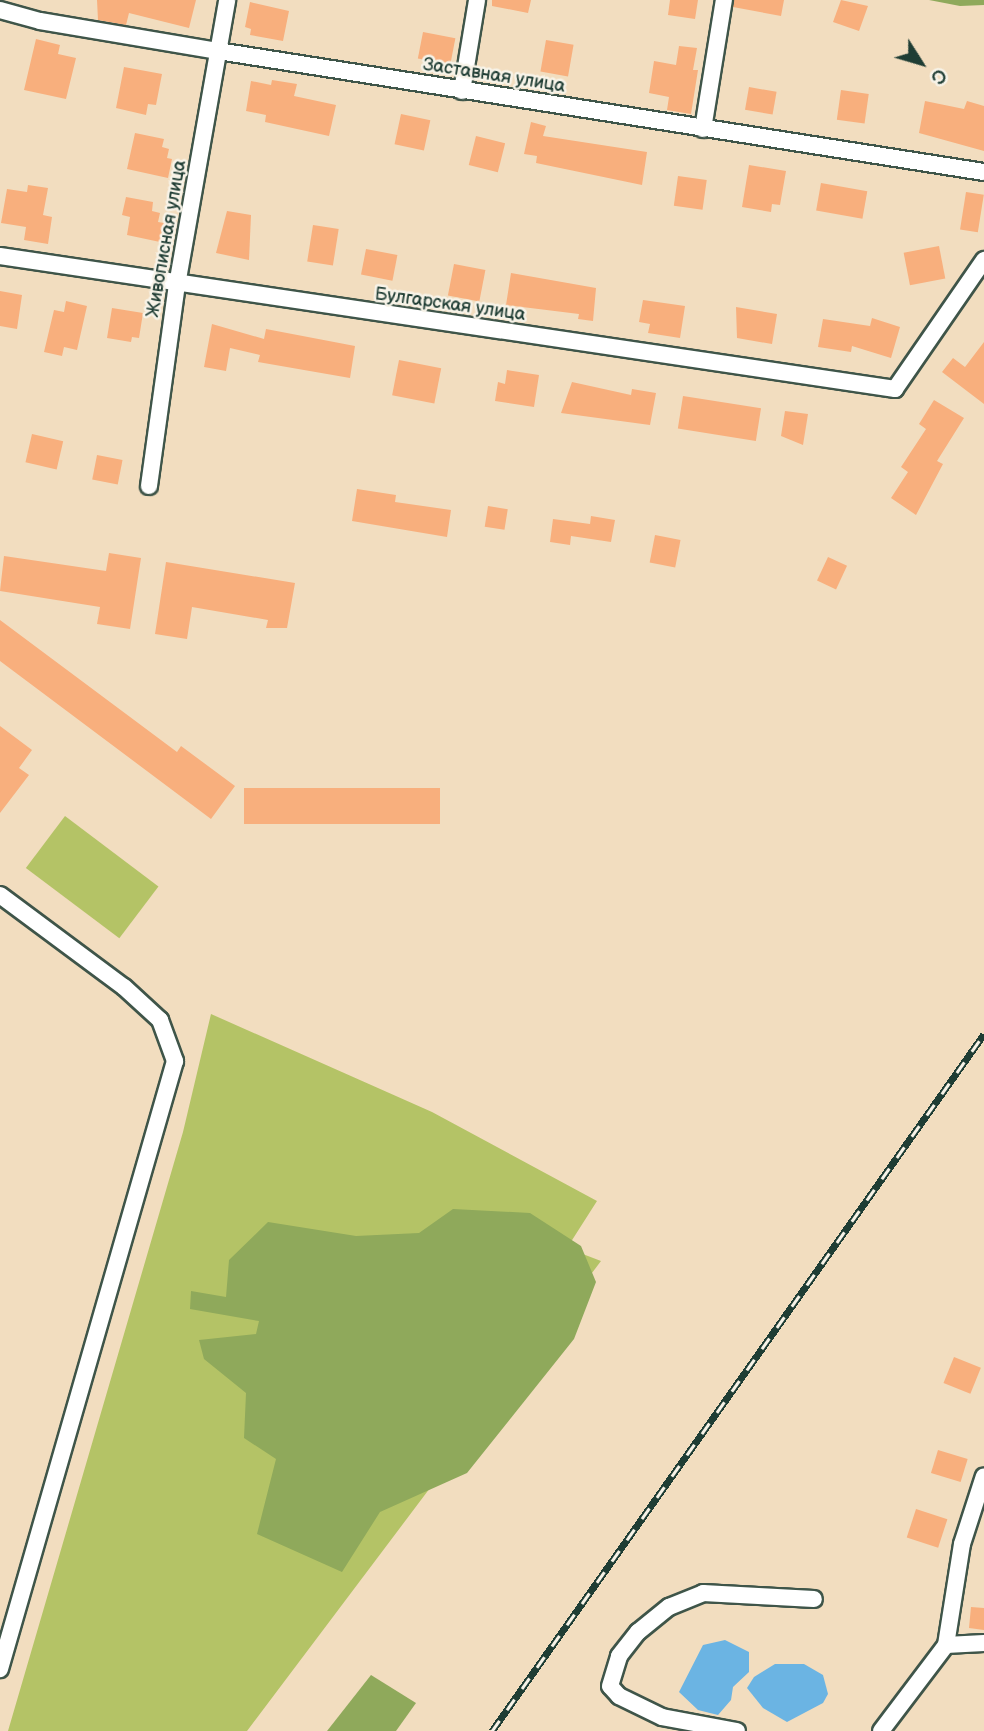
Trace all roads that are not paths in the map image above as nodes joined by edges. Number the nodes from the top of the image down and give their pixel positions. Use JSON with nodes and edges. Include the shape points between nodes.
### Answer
{"nodes":[{"id":1,"x":227,"y":0,"type":"edge"},
{"id":2,"x":477,"y":0,"type":"edge"},
{"id":3,"x":724,"y":0,"type":"edge"},
{"id":4,"x":0,"y":10,"type":"edge"},
{"id":5,"x":218,"y":51,"type":"junction"},
{"id":6,"x":462,"y":91,"type":"junction"},
{"id":7,"x":703,"y":129,"type":"junction"},
{"id":8,"x":984,"y":172,"type":"edge"},
{"id":9,"x":0,"y":256,"type":"edge"},
{"id":10,"x":984,"y":260,"type":"edge"},
{"id":11,"x":177,"y":285,"type":"junction"},
{"id":12,"x":149,"y":486,"type":"dead end"},
{"id":13,"x":0,"y":895,"type":"edge"},
{"id":14,"x":984,"y":1476,"type":"edge"},
{"id":15,"x":814,"y":1599,"type":"dead end"},
{"id":16,"x":984,"y":1643,"type":"edge"},
{"id":17,"x":946,"y":1645,"type":"junction"},
{"id":18,"x":0,"y":1669,"type":"edge"},
{"id":19,"x":737,"y":1731,"type":"edge"},
{"id":20,"x":880,"y":1731,"type":"edge"}],
"edges":[{"from":1,"to":5,"type":"street","name":"Живописная улица"},
{"from":2,"to":6,"type":"street"},
{"from":3,"to":7,"type":"street"},
{"from":4,"to":5,"type":"street","name":"Заставная улица","via":[[40,22]]},
{"from":5,"to":6,"type":"street","name":"Заставная улица"},
{"from":5,"to":11,"type":"street","name":"Живописная улица"},
{"from":6,"to":7,"type":"street","name":"Заставная улица"},
{"from":7,"to":8,"type":"street","name":"Заставная улица"},
{"from":9,"to":11,"type":"street","name":"Булгарская улица"},
{"from":10,"to":11,"type":"street","name":"Булгарская улица","via":[[895,389]]},
{"from":11,"to":12,"type":"street","name":"Живописная улица"},
{"from":13,"to":18,"type":"street","via":[[124,987],[160,1020],[175,1061]]},
{"from":14,"to":17,"type":"street","via":[[962,1544]]},
{"from":15,"to":19,"type":"street","via":[[703,1593],[668,1607],[638,1632],[619,1656],[610,1686],[619,1696],[662,1717]]},
{"from":16,"to":17,"type":"street"},
{"from":17,"to":20,"type":"street"}]}
